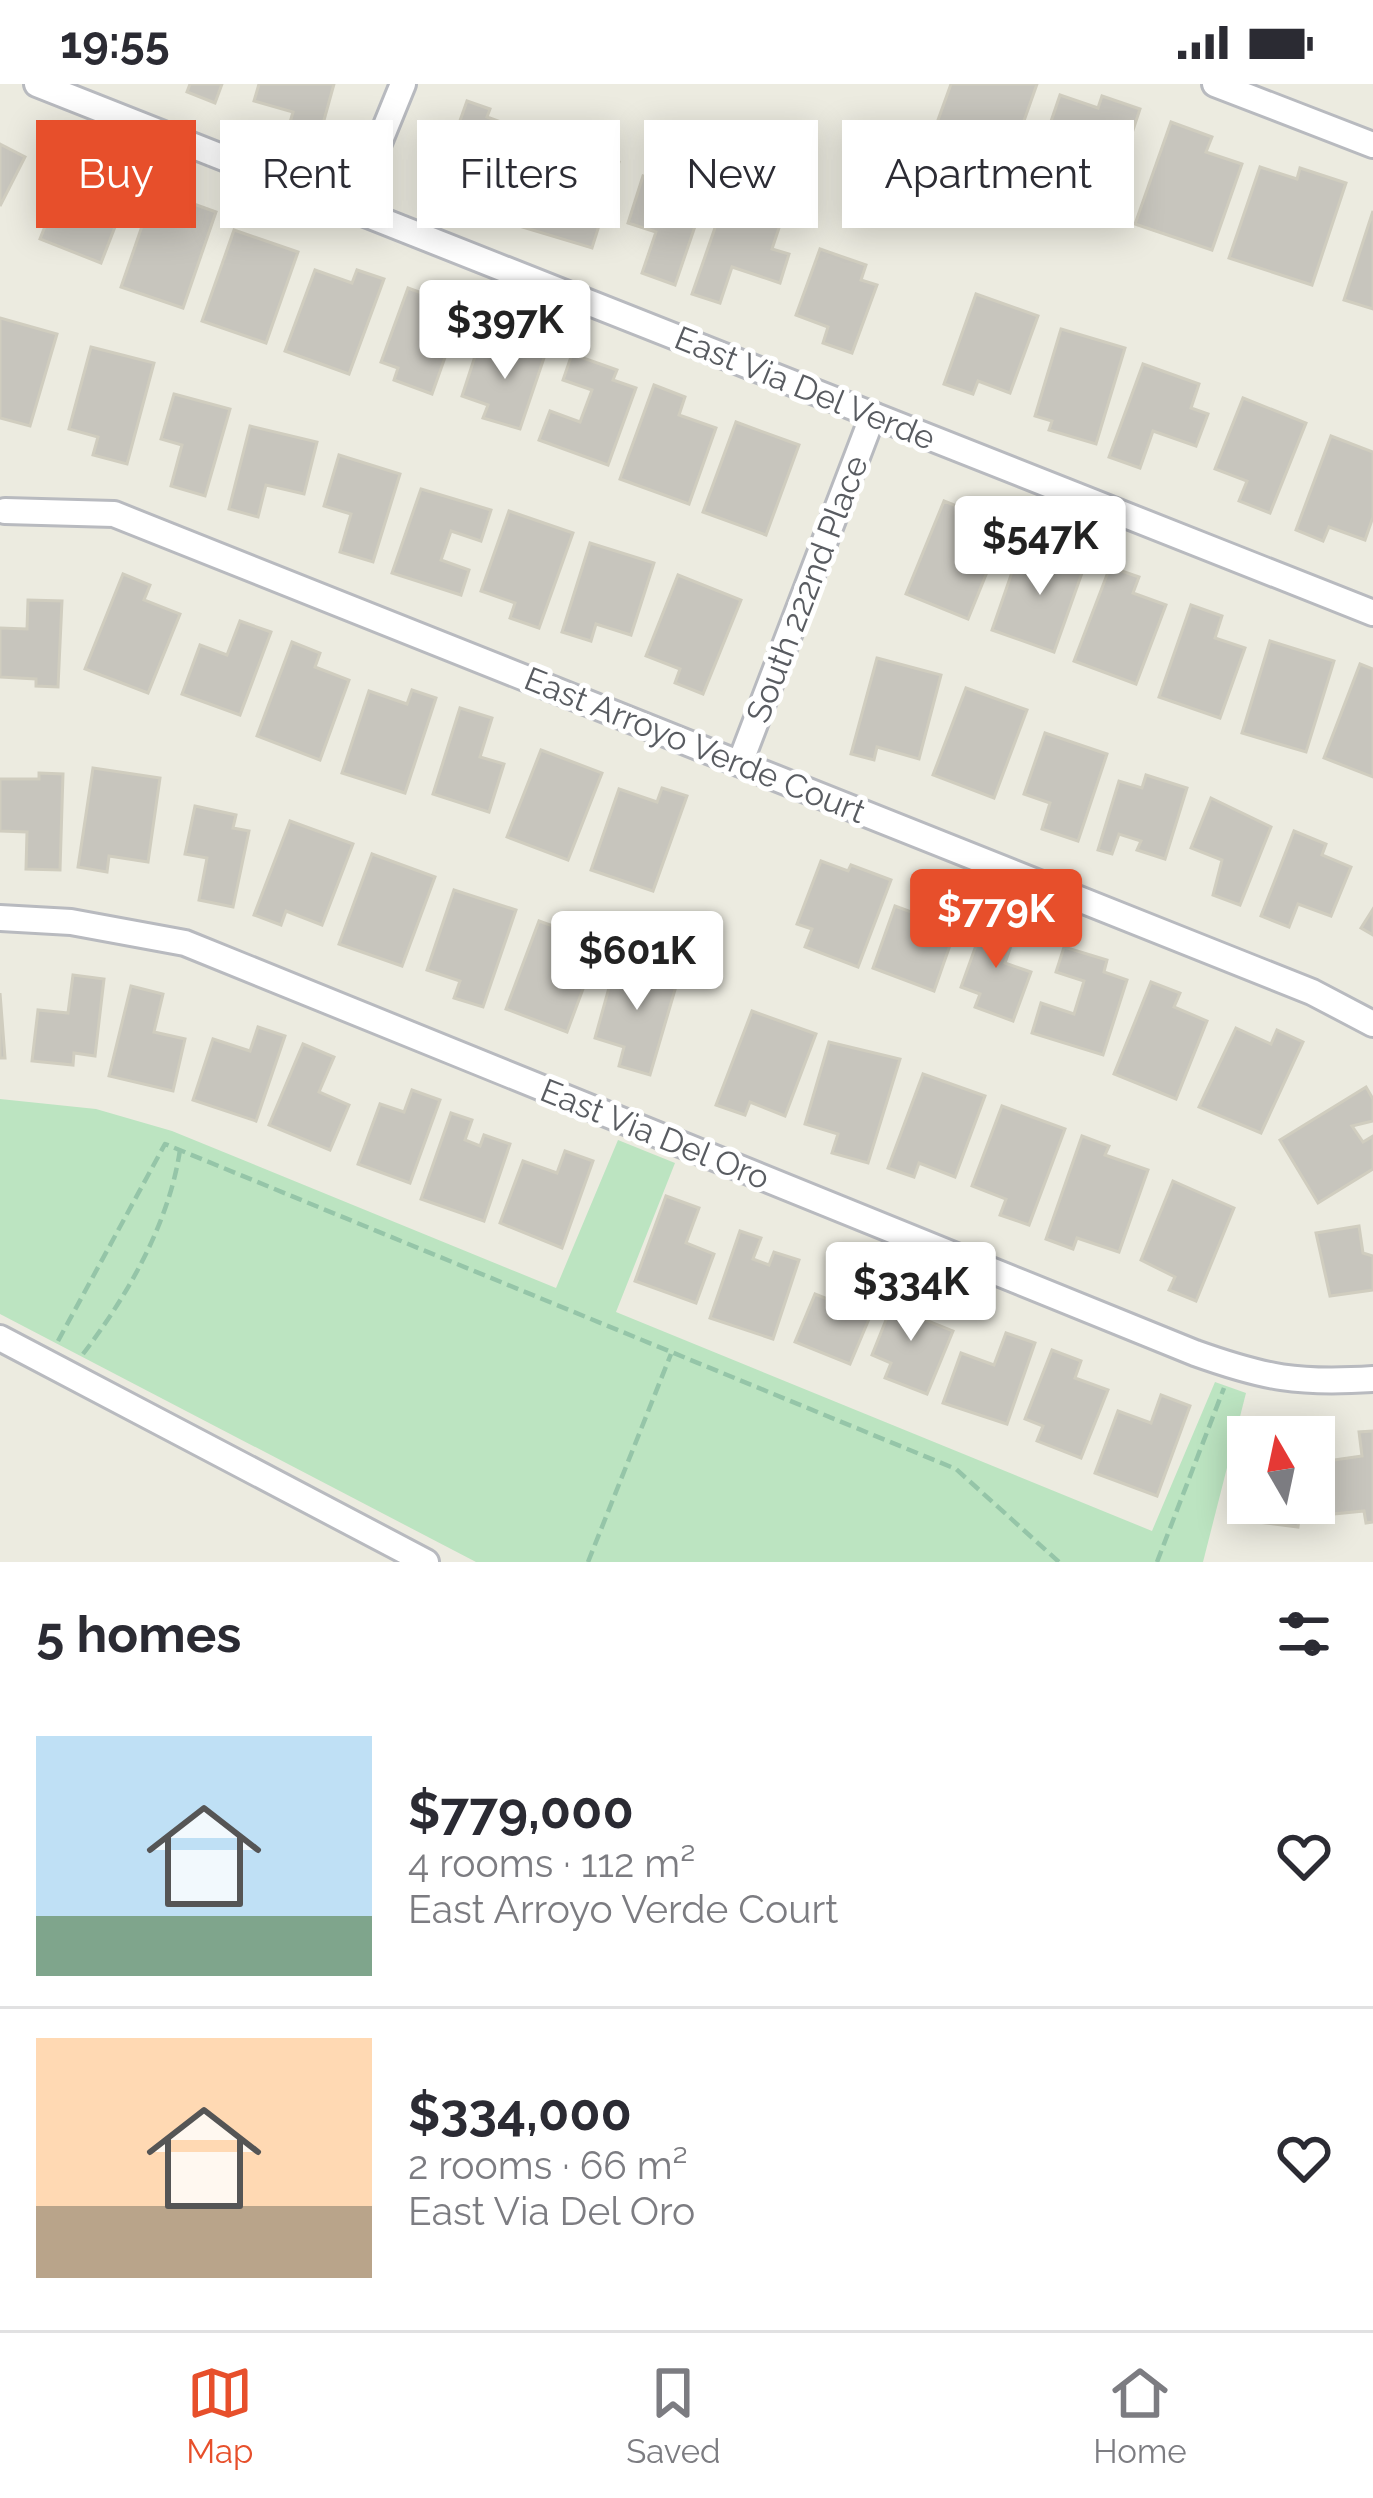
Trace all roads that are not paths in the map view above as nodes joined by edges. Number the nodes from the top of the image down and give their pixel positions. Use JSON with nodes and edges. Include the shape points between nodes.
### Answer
{"nodes":[{"id":1,"x":37,"y":84,"type":"edge"},
{"id":2,"x":403,"y":84,"type":"edge"},
{"id":3,"x":1214,"y":84,"type":"edge"},
{"id":4,"x":388,"y":120,"type":"edge"},
{"id":5,"x":1373,"y":145,"type":"edge"},
{"id":6,"x":220,"y":157,"type":"edge"},
{"id":7,"x":393,"y":225,"type":"edge"},
{"id":8,"x":873,"y":416,"type":"junction"},
{"id":9,"x":5,"y":511,"type":"dead end"},
{"id":10,"x":1373,"y":613,"type":"edge"},
{"id":11,"x":740,"y":764,"type":"junction"},
{"id":12,"x":0,"y":918,"type":"edge"},
{"id":13,"x":1373,"y":1024,"type":"edge"},
{"id":14,"x":0,"y":1338,"type":"edge"},
{"id":15,"x":1373,"y":1379,"type":"edge"},
{"id":16,"x":427,"y":1562,"type":"edge"}],
"edges":[{"from":1,"to":6,"type":"street","name":"East Via Del Verde"},
{"from":2,"to":4,"type":"street"},
{"from":3,"to":5,"type":"street"},
{"from":7,"to":8,"type":"street","name":"East Via Del Verde"},
{"from":8,"to":10,"type":"street","name":"East Via Del Verde"},
{"from":8,"to":11,"type":"street","name":"South 222nd Place"},
{"from":9,"to":11,"type":"street","name":"East Arroyo Verde Court","via":[[114,514]]},
{"from":11,"to":13,"type":"street","name":"East Arroyo Verde Court","via":[[1312,992]]},
{"from":12,"to":15,"type":"street","name":"East Via Del Oro","via":[[185,943],[1232,1366],[1318,1383]]},
{"from":14,"to":16,"type":"street"}]}
